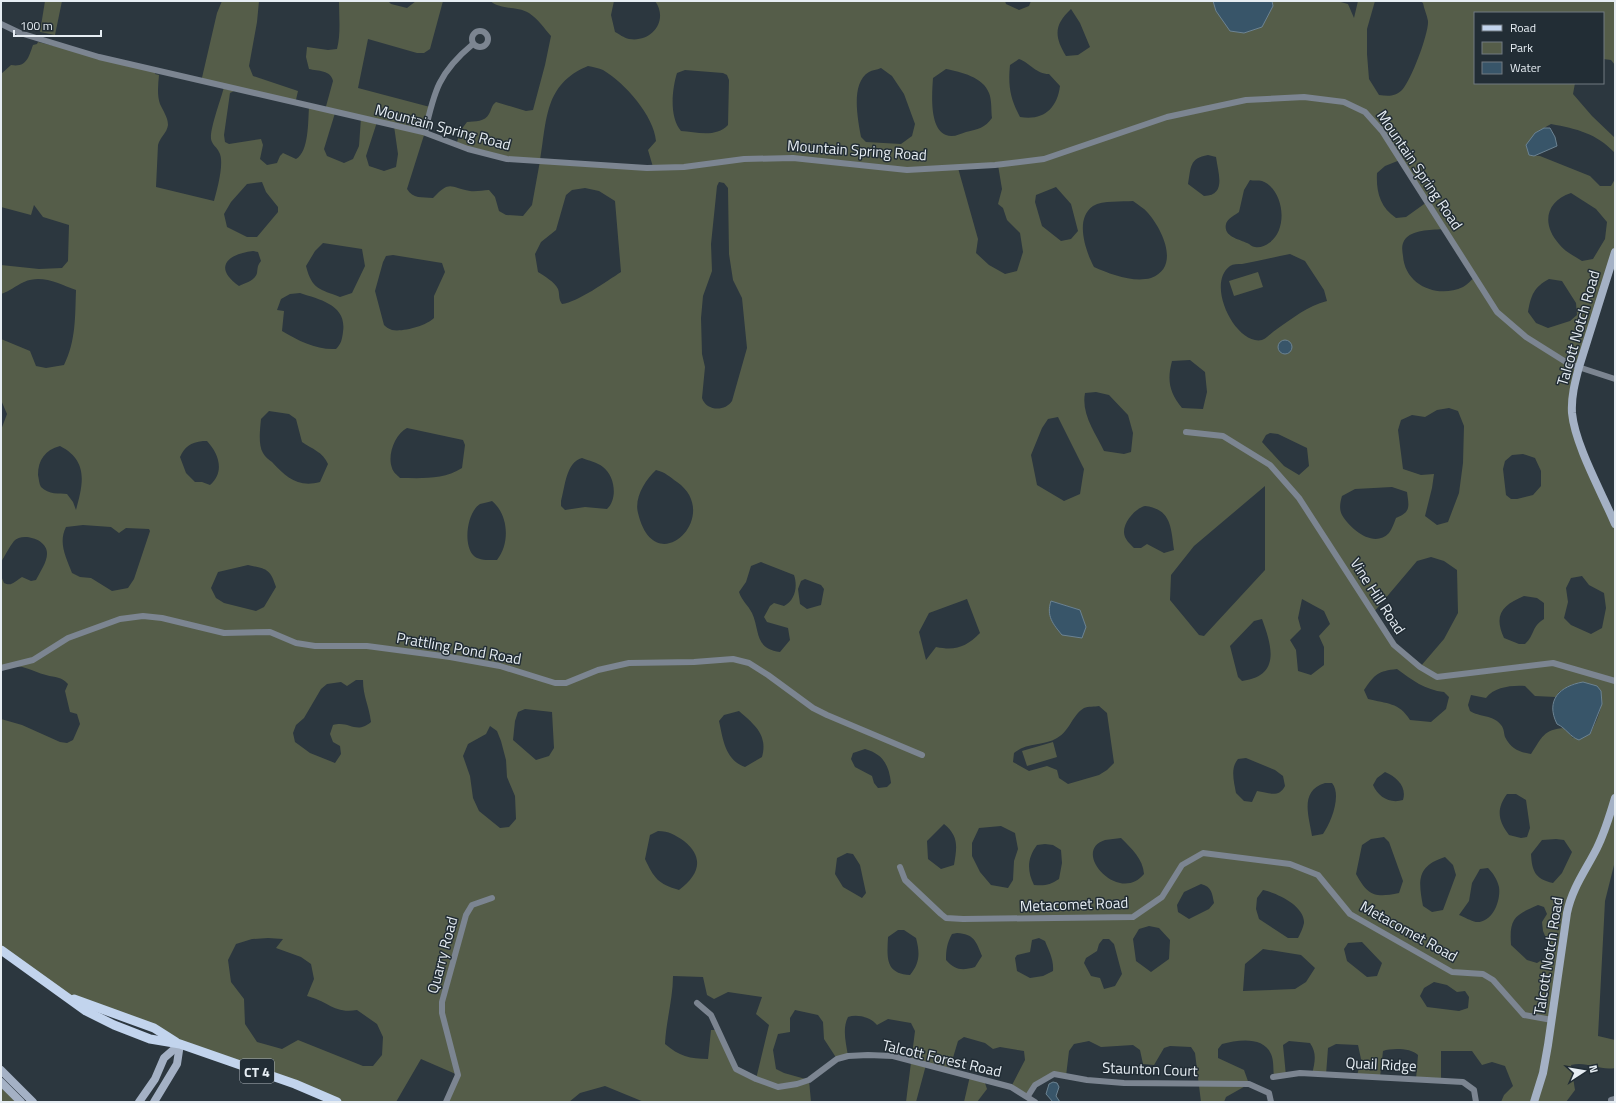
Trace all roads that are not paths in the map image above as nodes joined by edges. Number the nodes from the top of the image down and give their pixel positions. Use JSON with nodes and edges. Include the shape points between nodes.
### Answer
{"nodes":[{"id":1,"x":1,"y":24,"type":"edge"},
{"id":2,"x":473,"y":44,"type":"dead end"},
{"id":3,"x":425,"y":132,"type":"junction"},
{"id":4,"x":1615,"y":252,"type":"edge"},
{"id":5,"x":1579,"y":367,"type":"junction"},
{"id":6,"x":1615,"y":379,"type":"edge"},
{"id":7,"x":1186,"y":432,"type":"dead end"},
{"id":8,"x":1615,"y":524,"type":"edge"},
{"id":9,"x":1,"y":668,"type":"edge"},
{"id":10,"x":1615,"y":681,"type":"edge"},
{"id":11,"x":922,"y":755,"type":"dead end"},
{"id":12,"x":1615,"y":798,"type":"edge"},
{"id":13,"x":900,"y":867,"type":"dead end"},
{"id":14,"x":492,"y":898,"type":"dead end"},
{"id":15,"x":1,"y":950,"type":"edge"},
{"id":16,"x":697,"y":1003,"type":"dead end"},
{"id":17,"x":1552,"y":1020,"type":"junction"},
{"id":18,"x":180,"y":1044,"type":"junction"},
{"id":19,"x":1,"y":1070,"type":"edge"},
{"id":20,"x":1273,"y":1077,"type":"dead end"},
{"id":21,"x":1,"y":1082,"type":"edge"},
{"id":22,"x":1028,"y":1096,"type":"junction"},
{"id":23,"x":22,"y":1102,"type":"edge"},
{"id":24,"x":33,"y":1102,"type":"edge"},
{"id":25,"x":139,"y":1102,"type":"edge"},
{"id":26,"x":154,"y":1102,"type":"edge"},
{"id":27,"x":337,"y":1102,"type":"edge"},
{"id":28,"x":446,"y":1102,"type":"edge"},
{"id":29,"x":1035,"y":1102,"type":"edge"},
{"id":30,"x":1271,"y":1102,"type":"edge"},
{"id":31,"x":1476,"y":1102,"type":"edge"},
{"id":32,"x":1534,"y":1102,"type":"edge"}],
"edges":[{"from":1,"to":3,"type":"street","name":"Mountain Spring Road","via":[[20,33],[99,57]]},
{"from":2,"to":3,"type":"street","via":[[459,55],[438,84]]},
{"from":3,"to":5,"type":"street","name":"Mountain Spring Road","via":[[468,149],[507,159],[647,168],[684,167],[744,159],[793,158],[906,170],[994,166],[1044,159],[1167,117],[1246,100],[1304,97],[1344,102],[1365,112],[1382,131],[1497,312],[1526,337],[1569,364]]},
{"from":4,"to":5,"type":"street","name":"Talcott Notch Road"},
{"from":5,"to":6,"type":"street","name":"Mountain Spring Road"},
{"from":5,"to":8,"type":"street","name":"Talcott Notch Road","via":[[1572,400],[1574,427]]},
{"from":7,"to":10,"type":"street","name":"Vine Hill Road","via":[[1223,436],[1270,465],[1299,498],[1394,645],[1420,668],[1437,677],[1553,663]]},
{"from":9,"to":11,"type":"street","name":"Prattling Pond Road","via":[[33,660],[68,638],[120,619],[143,616],[224,633],[270,632],[296,643],[316,646],[367,646],[445,656],[500,666],[555,683],[566,683],[598,670],[629,663],[733,659],[748,663],[768,675],[813,708]]},
{"from":12,"to":17,"type":"street","name":"Talcott Notch Road","via":[[1597,848],[1578,879],[1572,895],[1567,913]]},
{"from":13,"to":17,"type":"street","name":"Metacomet Road","via":[[905,880],[941,914],[946,918],[963,919],[1133,917],[1162,898],[1182,865],[1203,853],[1290,864],[1318,875],[1350,914],[1452,972],[1483,974],[1493,980],[1524,1015]]},
{"from":14,"to":28,"type":"street","name":"Quarry Road","via":[[472,906],[466,915],[443,997],[442,1013],[458,1075]]},
{"from":15,"to":18,"type":"main road","number":"CT 4","via":[[95,1017],[150,1039]]},
{"from":16,"to":22,"type":"street","name":"Talcott Forest Road","via":[[711,1015],[736,1069],[778,1087],[809,1080],[837,1059],[868,1055],[893,1056],[1011,1087]]},
{"from":17,"to":32,"type":"street","name":"Talcott Notch Road","via":[[1543,1073]]},
{"from":18,"to":25,"type":"street","via":[[164,1058],[155,1079]]},
{"from":18,"to":26,"type":"street","via":[[177,1064]]},
{"from":18,"to":27,"type":"main road","number":"CT 4","via":[[295,1084]]},
{"from":19,"to":24,"type":"street"},
{"from":20,"to":31,"type":"street","name":"Quail Ridge","via":[[1300,1073],[1463,1082],[1474,1090]]},
{"from":21,"to":23,"type":"street"},
{"from":22,"to":29,"type":"street","name":"Talcott Forest Road"},
{"from":22,"to":30,"type":"street","name":"Staunton Court","via":[[1035,1085],[1054,1074],[1124,1083],[1249,1084],[1269,1092]]}]}
